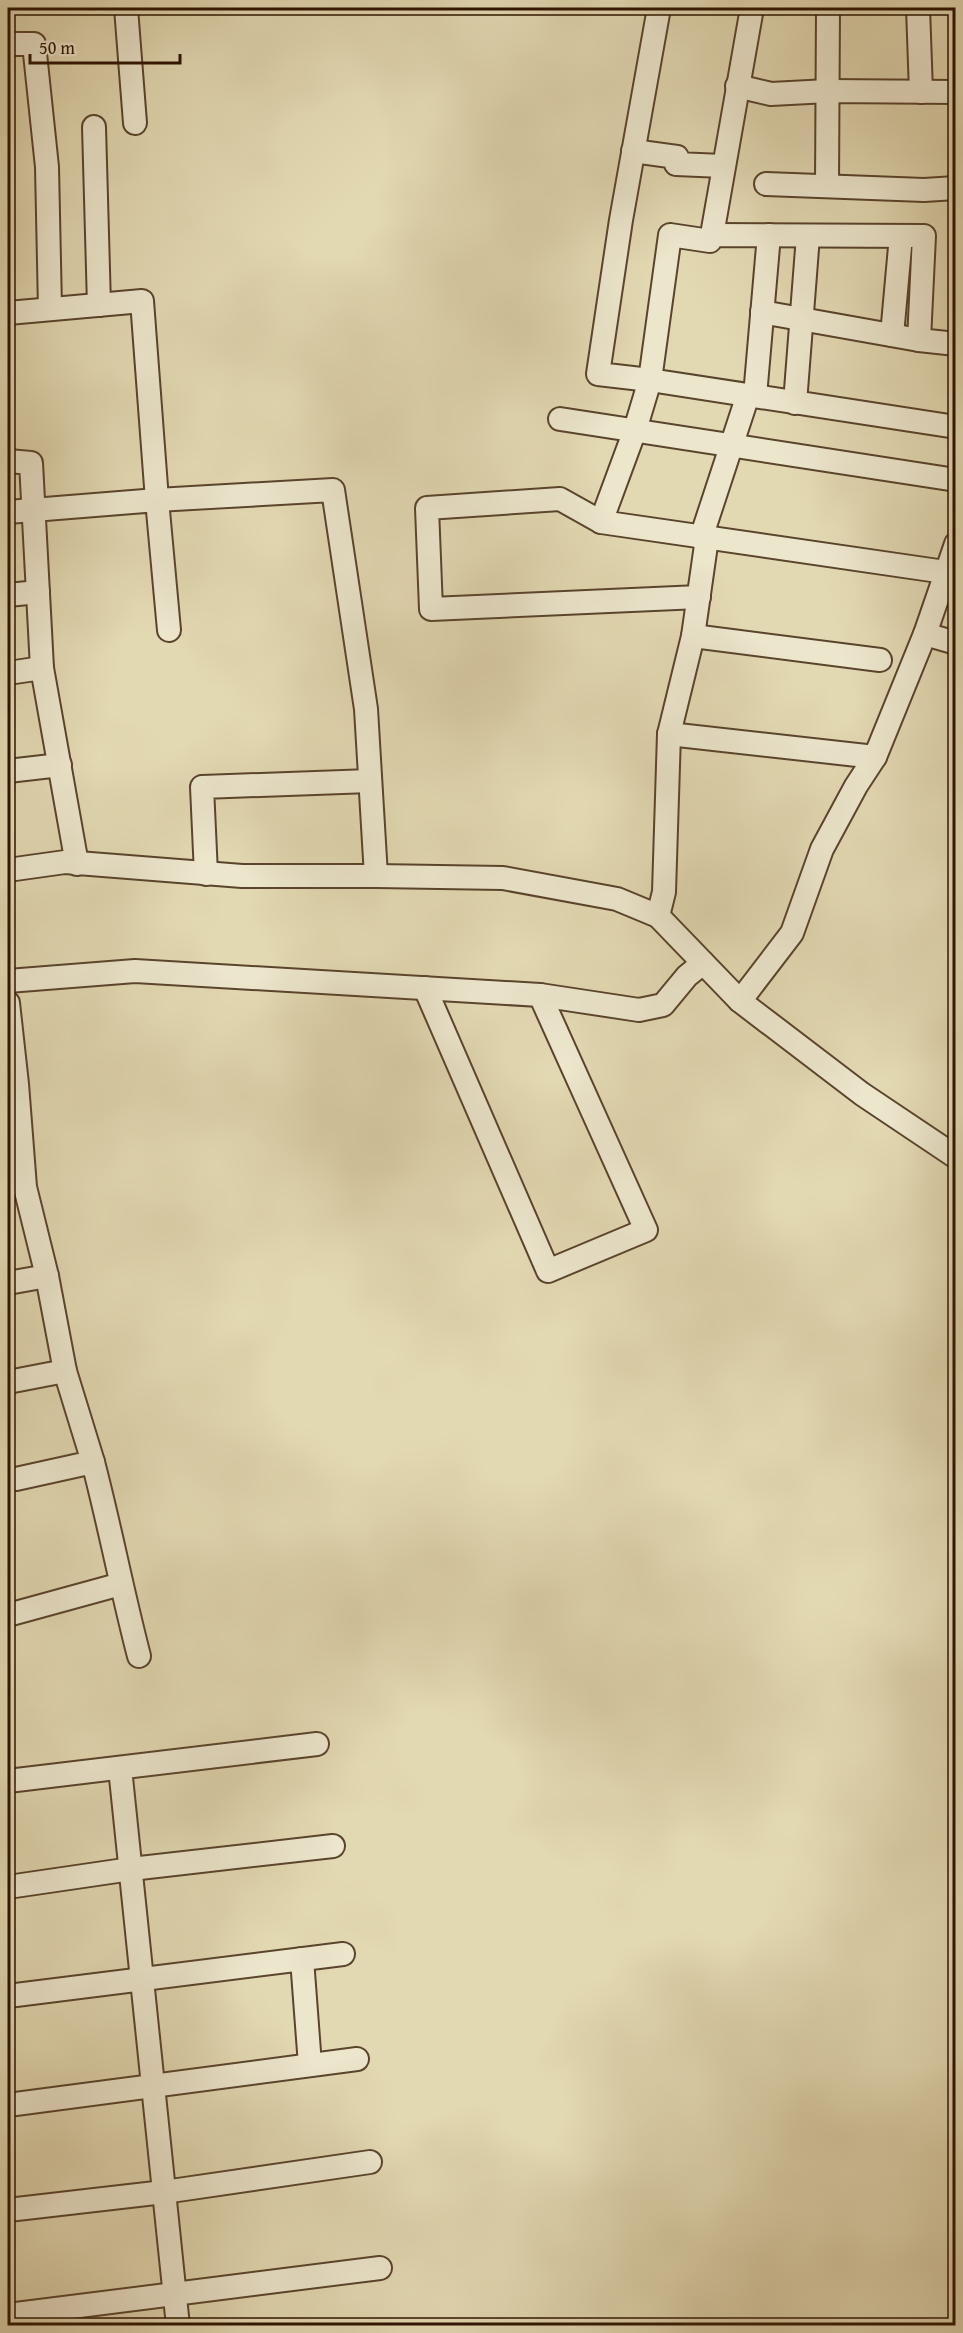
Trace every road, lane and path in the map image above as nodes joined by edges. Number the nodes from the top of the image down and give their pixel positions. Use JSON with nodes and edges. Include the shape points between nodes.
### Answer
{"nodes":[{"id":1,"x":126,"y":8,"type":"edge"},
{"id":2,"x":659,"y":8,"type":"edge"},
{"id":3,"x":752,"y":8,"type":"edge"},
{"id":4,"x":828,"y":8,"type":"edge"},
{"id":5,"x":918,"y":8,"type":"edge"},
{"id":6,"x":8,"y":44,"type":"edge"},
{"id":7,"x":737,"y":86,"type":"junction"},
{"id":8,"x":828,"y":91,"type":"junction"},
{"id":9,"x":921,"y":92,"type":"junction"},
{"id":10,"x":956,"y":92,"type":"edge"},
{"id":11,"x":135,"y":123,"type":"dead end"},
{"id":12,"x":94,"y":127,"type":"dead end"},
{"id":13,"x":633,"y":151,"type":"junction"},
{"id":14,"x":723,"y":165,"type":"junction"},
{"id":15,"x":766,"y":184,"type":"dead end"},
{"id":16,"x":827,"y":186,"type":"junction"},
{"id":17,"x":956,"y":188,"type":"edge"},
{"id":18,"x":712,"y":235,"type":"junction"},
{"id":19,"x":769,"y":235,"type":"junction"},
{"id":20,"x":808,"y":236,"type":"junction"},
{"id":21,"x":901,"y":236,"type":"junction"},
{"id":22,"x":99,"y":305,"type":"junction"},
{"id":23,"x":50,"y":309,"type":"junction"},
{"id":24,"x":762,"y":312,"type":"junction"},
{"id":25,"x":8,"y":313,"type":"edge"},
{"id":26,"x":801,"y":320,"type":"junction"},
{"id":27,"x":892,"y":335,"type":"junction"},
{"id":28,"x":919,"y":340,"type":"junction"},
{"id":29,"x":956,"y":344,"type":"edge"},
{"id":30,"x":650,"y":380,"type":"junction"},
{"id":31,"x":751,"y":396,"type":"junction"},
{"id":32,"x":795,"y":403,"type":"junction"},
{"id":33,"x":560,"y":419,"type":"dead end"},
{"id":34,"x":956,"y":427,"type":"edge"},
{"id":35,"x":635,"y":430,"type":"junction"},
{"id":36,"x":732,"y":444,"type":"junction"},
{"id":37,"x":8,"y":461,"type":"edge"},
{"id":38,"x":956,"y":480,"type":"edge"},
{"id":39,"x":157,"y":500,"type":"junction"},
{"id":40,"x":33,"y":511,"type":"junction"},
{"id":41,"x":8,"y":512,"type":"edge"},
{"id":42,"x":601,"y":522,"type":"junction"},
{"id":43,"x":704,"y":538,"type":"junction"},
{"id":44,"x":956,"y":544,"type":"edge"},
{"id":45,"x":945,"y":572,"type":"junction"},
{"id":46,"x":38,"y":592,"type":"junction"},
{"id":47,"x":8,"y":595,"type":"edge"},
{"id":48,"x":699,"y":597,"type":"junction"},
{"id":49,"x":169,"y":630,"type":"dead end"},
{"id":50,"x":925,"y":634,"type":"junction"},
{"id":51,"x":693,"y":636,"type":"junction"},
{"id":52,"x":956,"y":643,"type":"edge"},
{"id":53,"x":880,"y":660,"type":"dead end"},
{"id":54,"x":42,"y":668,"type":"junction"},
{"id":55,"x":8,"y":673,"type":"edge"},
{"id":56,"x":669,"y":734,"type":"junction"},
{"id":57,"x":875,"y":757,"type":"junction"},
{"id":58,"x":60,"y":765,"type":"junction"},
{"id":59,"x":8,"y":771,"type":"edge"},
{"id":60,"x":370,"y":781,"type":"junction"},
{"id":61,"x":77,"y":864,"type":"junction"},
{"id":62,"x":8,"y":870,"type":"edge"},
{"id":63,"x":206,"y":873,"type":"junction"},
{"id":64,"x":376,"y":876,"type":"junction"},
{"id":65,"x":658,"y":916,"type":"junction"},
{"id":66,"x":703,"y":963,"type":"junction"},
{"id":67,"x":8,"y":981,"type":"edge"},
{"id":68,"x":425,"y":988,"type":"junction"},
{"id":69,"x":540,"y":995,"type":"junction"},
{"id":70,"x":740,"y":1001,"type":"junction"},
{"id":71,"x":8,"y":1003,"type":"edge"},
{"id":72,"x":12,"y":1085,"type":"edge"},
{"id":73,"x":956,"y":1157,"type":"edge"},
{"id":74,"x":16,"y":1188,"type":"edge"},
{"id":75,"x":47,"y":1276,"type":"junction"},
{"id":76,"x":8,"y":1283,"type":"edge"},
{"id":77,"x":65,"y":1371,"type":"junction"},
{"id":78,"x":8,"y":1382,"type":"edge"},
{"id":79,"x":93,"y":1462,"type":"junction"},
{"id":80,"x":16,"y":1479,"type":"dead end"},
{"id":81,"x":121,"y":1584,"type":"junction"},
{"id":82,"x":8,"y":1616,"type":"edge"},
{"id":83,"x":139,"y":1656,"type":"dead end"},
{"id":84,"x":317,"y":1744,"type":"dead end"},
{"id":85,"x":120,"y":1768,"type":"junction"},
{"id":86,"x":8,"y":1775,"type":"edge"},
{"id":87,"x":333,"y":1846,"type":"dead end"},
{"id":88,"x":131,"y":1869,"type":"junction"},
{"id":89,"x":8,"y":1887,"type":"edge"},
{"id":90,"x":343,"y":1954,"type":"dead end"},
{"id":91,"x":302,"y":1959,"type":"junction"},
{"id":92,"x":142,"y":1977,"type":"junction"},
{"id":93,"x":8,"y":1996,"type":"edge"},
{"id":94,"x":357,"y":2059,"type":"dead end"},
{"id":95,"x":310,"y":2065,"type":"junction"},
{"id":96,"x":153,"y":2086,"type":"junction"},
{"id":97,"x":8,"y":2105,"type":"edge"},
{"id":98,"x":370,"y":2162,"type":"dead end"},
{"id":99,"x":164,"y":2192,"type":"junction"},
{"id":100,"x":8,"y":2210,"type":"edge"},
{"id":101,"x":380,"y":2268,"type":"dead end"},
{"id":102,"x":175,"y":2293,"type":"junction"},
{"id":103,"x":8,"y":2315,"type":"edge"},
{"id":104,"x":178,"y":2325,"type":"edge"}],
"edges":[{"from":1,"to":11,"type":"street"},
{"from":2,"to":13,"type":"street"},
{"from":3,"to":7,"type":"street"},
{"from":4,"to":8,"type":"street"},
{"from":5,"to":9,"type":"street"},
{"from":6,"to":23,"type":"street","via":[[34,44],[47,167]]},
{"from":7,"to":8,"type":"street","via":[[771,94]]},
{"from":7,"to":14,"type":"street"},
{"from":8,"to":9,"type":"street"},
{"from":8,"to":16,"type":"street"},
{"from":9,"to":10,"type":"street"},
{"from":12,"to":22,"type":"street"},
{"from":13,"to":14,"type":"street","via":[[677,156],[676,164]]},
{"from":13,"to":30,"type":"street","via":[[598,374]]},
{"from":14,"to":18,"type":"street"},
{"from":15,"to":16,"type":"street"},
{"from":16,"to":17,"type":"street"},
{"from":18,"to":19,"type":"street"},
{"from":18,"to":30,"type":"street","via":[[710,241],[670,235]]},
{"from":19,"to":20,"type":"street"},
{"from":19,"to":24,"type":"street"},
{"from":20,"to":21,"type":"street"},
{"from":20,"to":26,"type":"street"},
{"from":21,"to":27,"type":"street"},
{"from":21,"to":28,"type":"street","via":[[924,236]]},
{"from":22,"to":23,"type":"street"},
{"from":22,"to":39,"type":"street","via":[[142,302]]},
{"from":23,"to":25,"type":"street"},
{"from":24,"to":26,"type":"street"},
{"from":24,"to":31,"type":"street"},
{"from":26,"to":27,"type":"street"},
{"from":26,"to":32,"type":"street"},
{"from":27,"to":28,"type":"street"},
{"from":28,"to":29,"type":"street"},
{"from":30,"to":31,"type":"street"},
{"from":30,"to":35,"type":"street"},
{"from":31,"to":32,"type":"street"},
{"from":31,"to":36,"type":"street"},
{"from":32,"to":34,"type":"street"},
{"from":33,"to":35,"type":"street"},
{"from":35,"to":36,"type":"street"},
{"from":35,"to":42,"type":"street"},
{"from":36,"to":38,"type":"street"},
{"from":36,"to":43,"type":"street"},
{"from":37,"to":40,"type":"street","via":[[31,463]]},
{"from":39,"to":40,"type":"street"},
{"from":39,"to":49,"type":"street"},
{"from":39,"to":60,"type":"street","via":[[333,490],[366,709]]},
{"from":40,"to":41,"type":"street"},
{"from":40,"to":46,"type":"street"},
{"from":42,"to":43,"type":"street"},
{"from":42,"to":48,"type":"street","via":[[560,499],[427,508],[431,609]]},
{"from":43,"to":45,"type":"street"},
{"from":43,"to":48,"type":"street"},
{"from":44,"to":45,"type":"street"},
{"from":45,"to":50,"type":"street"},
{"from":46,"to":47,"type":"street"},
{"from":46,"to":54,"type":"street"},
{"from":48,"to":51,"type":"street"},
{"from":50,"to":52,"type":"street"},
{"from":50,"to":57,"type":"street"},
{"from":51,"to":53,"type":"street"},
{"from":51,"to":56,"type":"street"},
{"from":54,"to":55,"type":"street"},
{"from":54,"to":58,"type":"street"},
{"from":56,"to":57,"type":"street"},
{"from":56,"to":65,"type":"street","via":[[664,892]]},
{"from":57,"to":70,"type":"street","via":[[822,849],[792,933]]},
{"from":58,"to":59,"type":"street"},
{"from":58,"to":61,"type":"street"},
{"from":60,"to":63,"type":"street","via":[[202,787]]},
{"from":60,"to":64,"type":"street"},
{"from":61,"to":62,"type":"street","via":[[65,862]]},
{"from":61,"to":63,"type":"street"},
{"from":63,"to":64,"type":"street"},
{"from":64,"to":65,"type":"street","via":[[503,878],[617,899]]},
{"from":65,"to":66,"type":"street"},
{"from":66,"to":69,"type":"street","via":[[663,1005],[639,1010]]},
{"from":66,"to":70,"type":"street"},
{"from":67,"to":68,"type":"street","via":[[135,971]]},
{"from":68,"to":69,"type":"street"},
{"from":68,"to":69,"type":"street","via":[[548,1271],[646,1230]]},
{"from":70,"to":73,"type":"street","via":[[862,1094]]},
{"from":71,"to":72,"type":"street"},
{"from":72,"to":74,"type":"street"},
{"from":74,"to":75,"type":"street"},
{"from":75,"to":76,"type":"street"},
{"from":75,"to":77,"type":"street"},
{"from":77,"to":78,"type":"street"},
{"from":77,"to":79,"type":"street"},
{"from":79,"to":80,"type":"street"},
{"from":79,"to":81,"type":"street"},
{"from":81,"to":82,"type":"street"},
{"from":81,"to":83,"type":"street"},
{"from":84,"to":85,"type":"street"},
{"from":85,"to":86,"type":"street"},
{"from":85,"to":88,"type":"street"},
{"from":87,"to":88,"type":"street"},
{"from":88,"to":89,"type":"street"},
{"from":88,"to":92,"type":"street"},
{"from":90,"to":91,"type":"street"},
{"from":91,"to":92,"type":"street"},
{"from":91,"to":95,"type":"street"},
{"from":92,"to":93,"type":"street"},
{"from":92,"to":96,"type":"street"},
{"from":94,"to":95,"type":"street"},
{"from":95,"to":96,"type":"street"},
{"from":96,"to":97,"type":"street"},
{"from":96,"to":99,"type":"street"},
{"from":98,"to":99,"type":"street"},
{"from":99,"to":100,"type":"street"},
{"from":99,"to":102,"type":"street"},
{"from":101,"to":102,"type":"street"},
{"from":102,"to":103,"type":"street"},
{"from":102,"to":104,"type":"street"}]}
